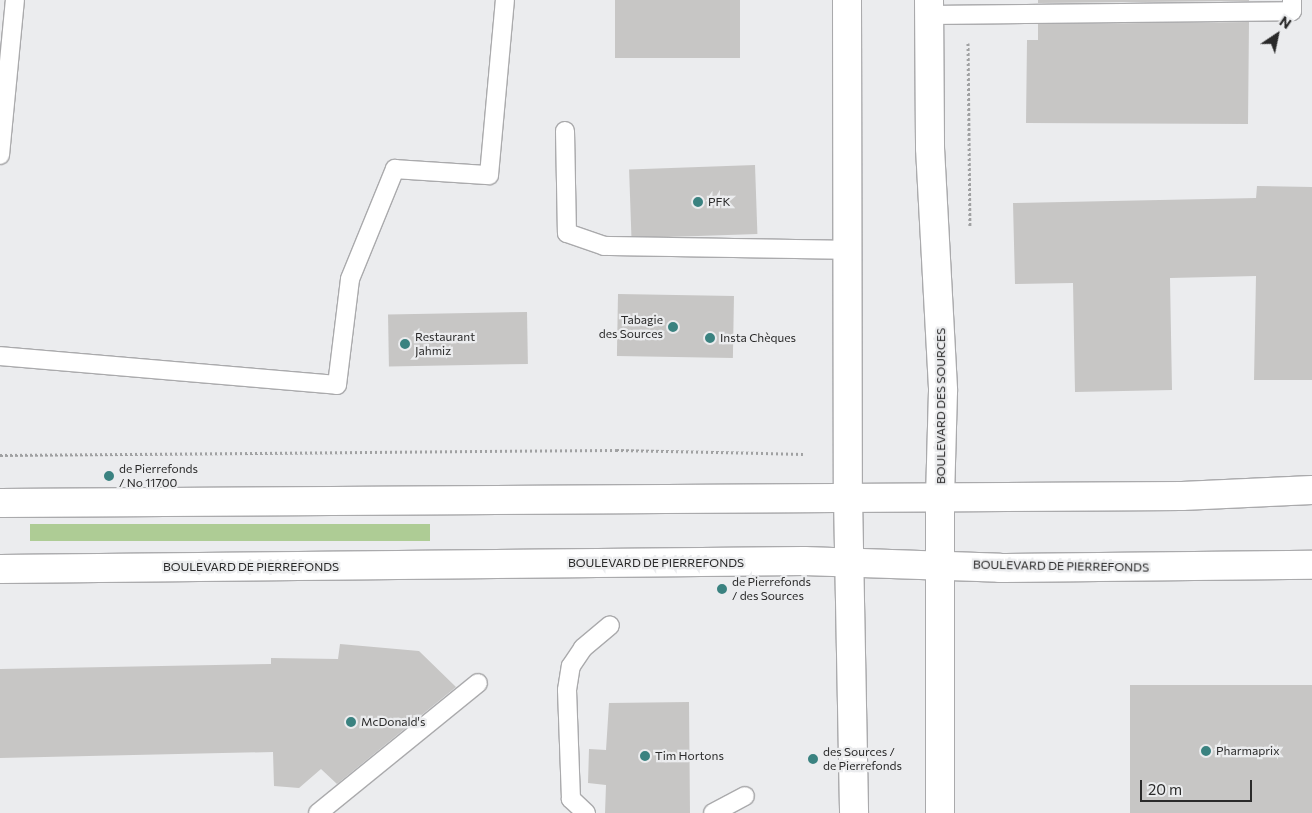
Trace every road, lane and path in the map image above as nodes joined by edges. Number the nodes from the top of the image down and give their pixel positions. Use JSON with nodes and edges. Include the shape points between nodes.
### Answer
{"nodes":[{"id":1,"x":15,"y":0,"type":"edge"},
{"id":2,"x":505,"y":0,"type":"edge"},
{"id":3,"x":847,"y":0,"type":"edge"},
{"id":4,"x":1292,"y":0,"type":"edge"},
{"id":5,"x":929,"y":8,"type":"edge"},
{"id":6,"x":968,"y":14,"type":"junction"},
{"id":7,"x":565,"y":131,"type":"dead end"},
{"id":8,"x":0,"y":155,"type":"edge"},
{"id":9,"x":970,"y":237,"type":"dead end"},
{"id":10,"x":848,"y":250,"type":"junction"},
{"id":11,"x":0,"y":356,"type":"edge"},
{"id":12,"x":804,"y":454,"type":"dead end"},
{"id":13,"x":0,"y":455,"type":"edge"},
{"id":14,"x":1312,"y":490,"type":"edge"},
{"id":15,"x":848,"y":497,"type":"junction"},
{"id":16,"x":940,"y":497,"type":"junction"},
{"id":17,"x":0,"y":503,"type":"edge"},
{"id":18,"x":850,"y":563,"type":"junction"},
{"id":19,"x":1312,"y":564,"type":"edge"},
{"id":20,"x":939,"y":565,"type":"junction"},
{"id":21,"x":0,"y":569,"type":"edge"},
{"id":22,"x":610,"y":625,"type":"dead end"},
{"id":23,"x":478,"y":683,"type":"dead end"},
{"id":24,"x":745,"y":796,"type":"dead end"},
{"id":25,"x":318,"y":813,"type":"edge"},
{"id":26,"x":586,"y":813,"type":"edge"},
{"id":27,"x":713,"y":813,"type":"edge"},
{"id":28,"x":854,"y":813,"type":"edge"},
{"id":29,"x":940,"y":813,"type":"edge"}],
"edges":[{"from":1,"to":8,"type":"lane"},
{"from":2,"to":11,"type":"lane","via":[[489,175],[395,169],[350,279],[337,385]]},
{"from":3,"to":10,"type":"main road"},
{"from":4,"to":6,"type":"lane","via":[[1292,11]]},
{"from":5,"to":6,"type":"lane"},
{"from":5,"to":16,"type":"main road","name":"BOULEVARD DES SOURCES","via":[[930,148],[943,391]]},
{"from":6,"to":9,"type":"path"},
{"from":7,"to":10,"type":"lane","via":[[567,233],[604,246]]},
{"from":10,"to":15,"type":"main road"},
{"from":12,"to":13,"type":"path","via":[[616,450]]},
{"from":14,"to":16,"type":"main road","via":[[1182,496]]},
{"from":15,"to":16,"type":"main road"},
{"from":15,"to":17,"type":"main road"},
{"from":15,"to":18,"type":"main road"},
{"from":16,"to":20,"type":"main road","name":"BOULEVARD DES SOURCES"},
{"from":18,"to":20,"type":"main road","name":"BOULEVARD DE PIERREFONDS"},
{"from":18,"to":21,"type":"main road","name":"BOULEVARD DE PIERREFONDS"},
{"from":18,"to":28,"type":"main road"},
{"from":19,"to":20,"type":"main road","name":"BOULEVARD DE PIERREFONDS"},
{"from":20,"to":29,"type":"main road","name":"BOULEVARD DES SOURCES"},
{"from":22,"to":26,"type":"lane","via":[[583,648],[572,666],[566,690],[571,799]]},
{"from":23,"to":25,"type":"lane"},
{"from":24,"to":27,"type":"lane"}]}
